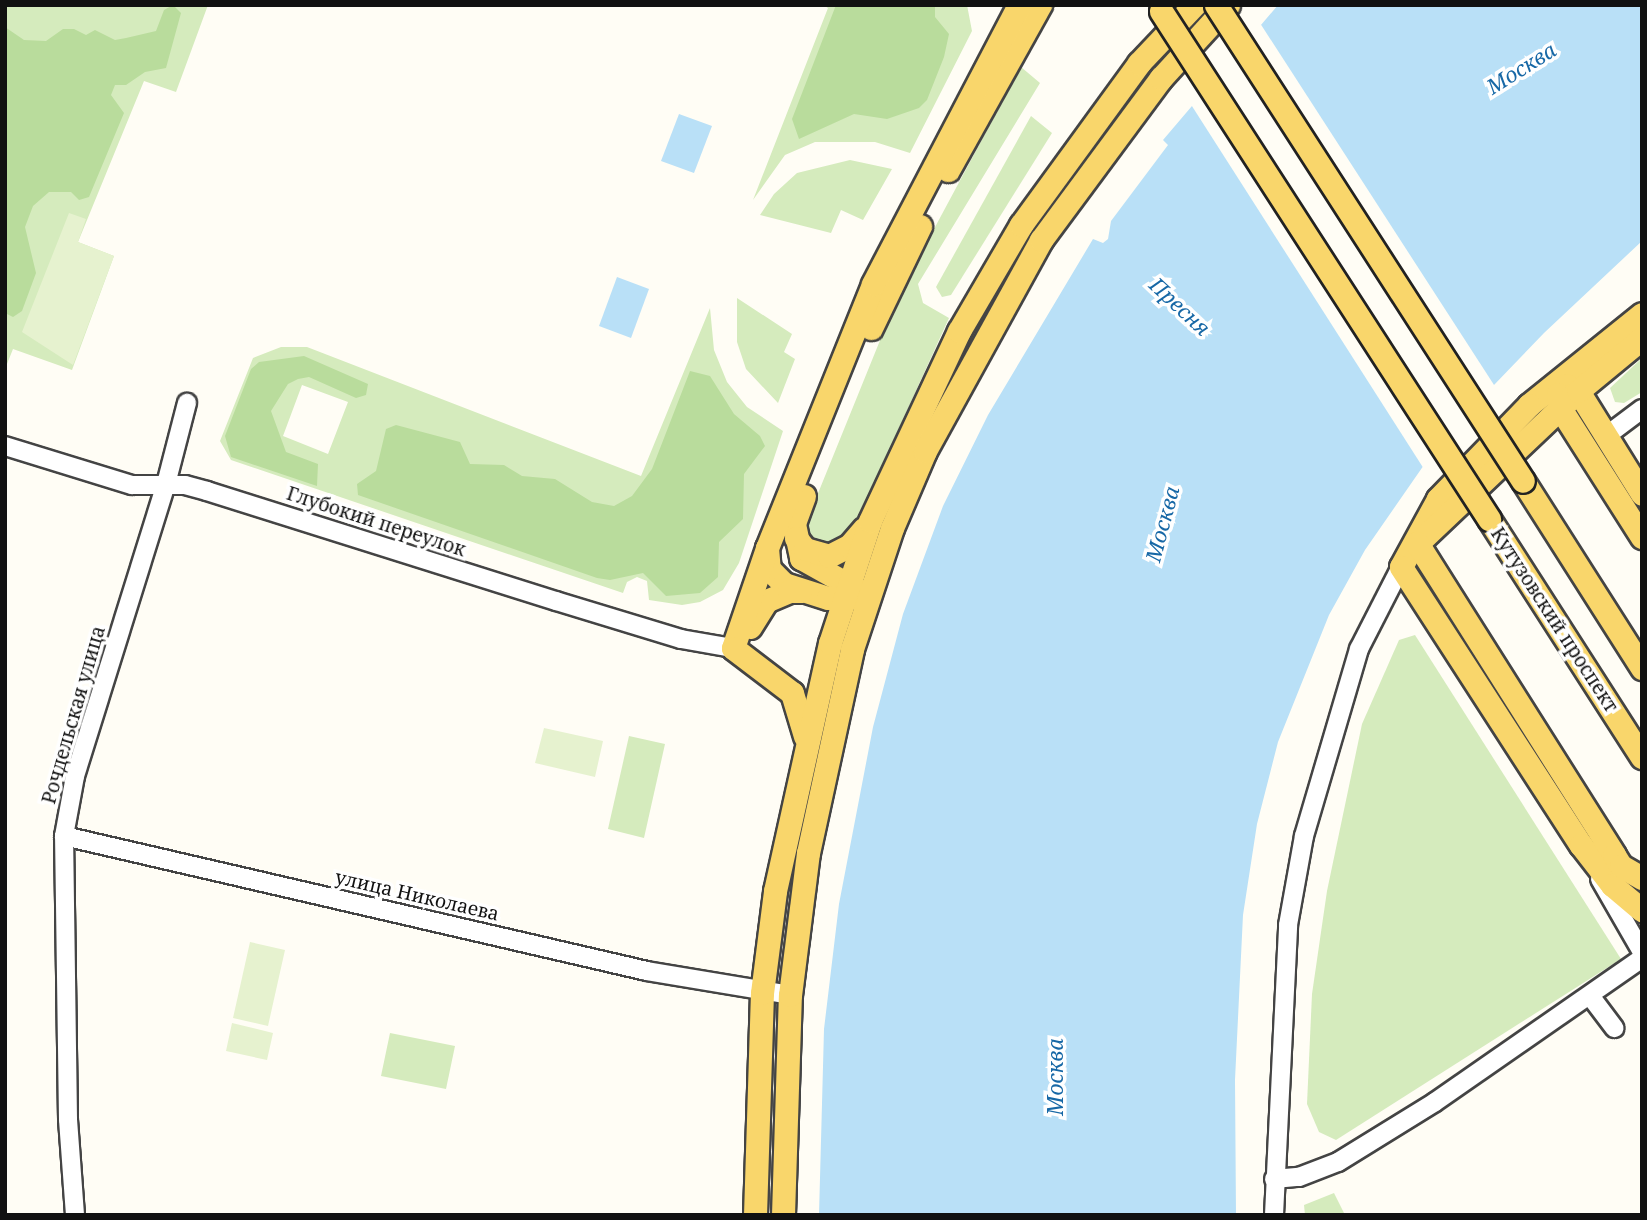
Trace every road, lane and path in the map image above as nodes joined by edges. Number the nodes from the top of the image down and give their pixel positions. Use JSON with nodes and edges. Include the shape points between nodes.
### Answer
{"nodes":[{"id":1,"x":1006,"y":5,"type":"edge"},
{"id":2,"x":1049,"y":5,"type":"edge"},
{"id":3,"x":1194,"y":5,"type":"edge"},
{"id":4,"x":1216,"y":5,"type":"edge"},
{"id":5,"x":1228,"y":5,"type":"edge"},
{"id":6,"x":1156,"y":7,"type":"edge"},
{"id":7,"x":1031,"y":11,"type":"edge"},
{"id":8,"x":990,"y":61,"type":"junction"},
{"id":9,"x":1642,"y":314,"type":"edge"},
{"id":10,"x":1642,"y":338,"type":"edge"},
{"id":11,"x":1567,"y":386,"type":"junction"},
{"id":12,"x":187,"y":403,"type":"dead end"},
{"id":13,"x":1560,"y":408,"type":"junction"},
{"id":14,"x":1642,"y":409,"type":"edge"},
{"id":15,"x":1606,"y":436,"type":"junction"},
{"id":16,"x":5,"y":446,"type":"edge"},
{"id":17,"x":166,"y":484,"type":"junction"},
{"id":18,"x":1642,"y":494,"type":"edge"},
{"id":19,"x":870,"y":521,"type":"junction"},
{"id":20,"x":794,"y":535,"type":"junction"},
{"id":21,"x":1642,"y":537,"type":"edge"},
{"id":22,"x":1417,"y":543,"type":"junction"},
{"id":23,"x":767,"y":548,"type":"junction"},
{"id":24,"x":1401,"y":567,"type":"junction"},
{"id":25,"x":800,"y":592,"type":"junction"},
{"id":26,"x":845,"y":592,"type":"junction"},
{"id":27,"x":869,"y":596,"type":"junction"},
{"id":28,"x":733,"y":648,"type":"junction"},
{"id":29,"x":1642,"y":668,"type":"edge"},
{"id":30,"x":806,"y":742,"type":"junction"},
{"id":31,"x":1642,"y":757,"type":"edge"},
{"id":32,"x":64,"y":836,"type":"junction"},
{"id":33,"x":1581,"y":845,"type":"junction"},
{"id":34,"x":1642,"y":878,"type":"edge"},
{"id":35,"x":1642,"y":910,"type":"edge"},
{"id":36,"x":1642,"y":952,"type":"edge"},
{"id":37,"x":1642,"y":958,"type":"edge"},
{"id":38,"x":762,"y":993,"type":"junction"},
{"id":39,"x":790,"y":995,"type":"junction"},
{"id":40,"x":1591,"y":997,"type":"junction"},
{"id":41,"x":1614,"y":1028,"type":"dead end"},
{"id":42,"x":1274,"y":1179,"type":"junction"},
{"id":43,"x":75,"y":1215,"type":"edge"},
{"id":44,"x":755,"y":1215,"type":"edge"},
{"id":45,"x":783,"y":1215,"type":"edge"},
{"id":46,"x":1274,"y":1215,"type":"edge"}],
"edges":[{"from":1,"to":8,"type":"main road"},
{"from":2,"to":7,"type":"main road"},
{"from":3,"to":19,"type":"main road","via":[[1139,63],[1055,173],[959,331]]},
{"from":4,"to":29,"type":"main road","bridge":true},
{"from":5,"to":27,"type":"main road","via":[[1161,78],[1041,240],[925,450]]},
{"from":6,"to":31,"type":"main road","name":"Кутузовский проспект","bridge":true},
{"from":7,"to":8,"type":"main road"},
{"from":7,"to":20,"type":"main road","via":[[888,289],[799,507]]},
{"from":8,"to":23,"type":"main road","via":[[873,284]]},
{"from":9,"to":11,"type":"main road"},
{"from":10,"to":11,"type":"main road"},
{"from":11,"to":13,"type":"main road"},
{"from":11,"to":15,"type":"main road"},
{"from":11,"to":22,"type":"main road","via":[[1438,499]]},
{"from":12,"to":17,"type":"street","name":"Рочдельская улица"},
{"from":13,"to":21,"type":"main road"},
{"from":13,"to":22,"type":"main road"},
{"from":14,"to":15,"type":"street"},
{"from":15,"to":18,"type":"main road"},
{"from":16,"to":17,"type":"street","name":"Глубокий переулок","via":[[132,485]]},
{"from":17,"to":28,"type":"street","name":"Глубокий переулок","via":[[206,491],[681,639]]},
{"from":17,"to":32,"type":"street","name":"Рочдельская улица","via":[[75,776]]},
{"from":19,"to":20,"type":"main road","via":[[849,546],[829,556],[805,549]]},
{"from":19,"to":26,"type":"main road"},
{"from":20,"to":26,"type":"main road","via":[[801,558]]},
{"from":22,"to":24,"type":"main road"},
{"from":22,"to":34,"type":"main road","via":[[1621,866]]},
{"from":23,"to":25,"type":"main road","via":[[775,578]]},
{"from":23,"to":28,"type":"main road"},
{"from":24,"to":33,"type":"main road"},
{"from":24,"to":42,"type":"street","via":[[1359,649],[1304,836],[1288,925]]},
{"from":25,"to":26,"type":"main road"},
{"from":25,"to":28,"type":"main road","via":[[789,591],[766,601],[741,643]]},
{"from":26,"to":27,"type":"main road"},
{"from":26,"to":30,"type":"main road"},
{"from":27,"to":39,"type":"main road","via":[[845,679],[811,841]]},
{"from":28,"to":30,"type":"main road","via":[[792,693]]},
{"from":30,"to":38,"type":"main road","via":[[775,891]]},
{"from":32,"to":38,"type":"street","name":"улица Николаева","via":[[647,971]]},
{"from":32,"to":43,"type":"street","name":"Рочдельская улица","via":[[68,1119]]},
{"from":33,"to":35,"type":"main road","via":[[1612,885]]},
{"from":33,"to":36,"type":"street"},
{"from":37,"to":40,"type":"street"},
{"from":38,"to":39,"type":"street","name":"улица Николаева"},
{"from":38,"to":44,"type":"main road"},
{"from":39,"to":45,"type":"main road"},
{"from":40,"to":41,"type":"street"},
{"from":40,"to":42,"type":"street","via":[[1338,1163],[1299,1177]]},
{"from":42,"to":46,"type":"street"}]}
